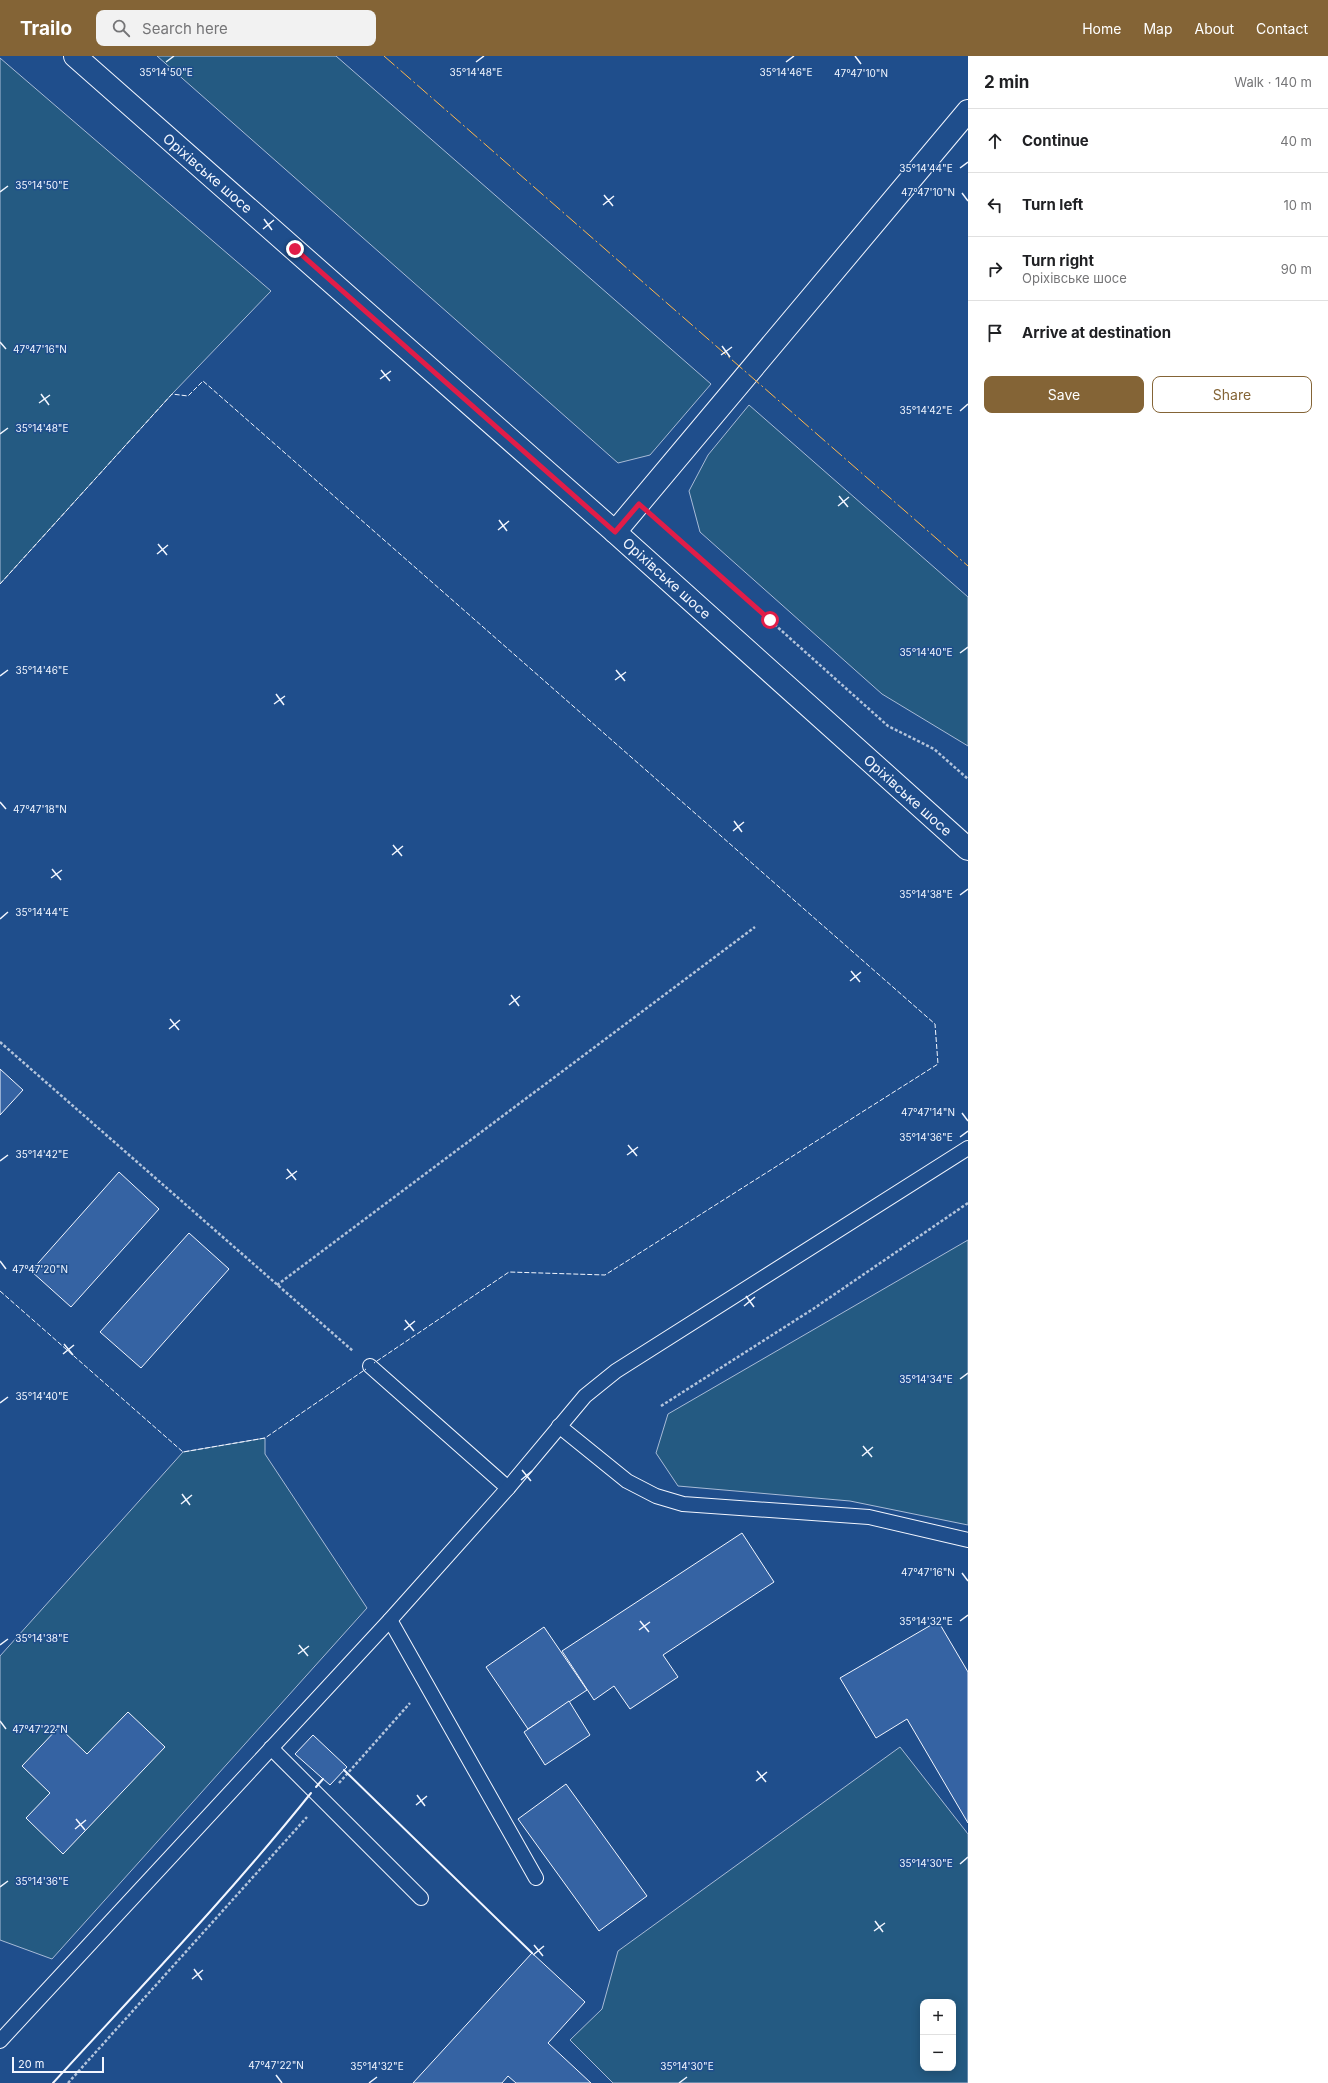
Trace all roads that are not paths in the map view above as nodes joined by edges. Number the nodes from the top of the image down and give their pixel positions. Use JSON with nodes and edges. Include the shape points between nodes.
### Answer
{"nodes":[{"id":1,"x":75,"y":56,"type":"edge"},
{"id":2,"x":968,"y":111,"type":"edge"},
{"id":3,"x":615,"y":532,"type":"junction"},
{"id":4,"x":968,"y":849,"type":"edge"},
{"id":5,"x":968,"y":1148,"type":"edge"},
{"id":6,"x":370,"y":1366,"type":"road end"},
{"id":7,"x":559,"y":1426,"type":"junction"},
{"id":8,"x":508,"y":1488,"type":"junction"},
{"id":9,"x":968,"y":1540,"type":"edge"},
{"id":10,"x":390,"y":1620,"type":"junction"},
{"id":11,"x":271,"y":1748,"type":"junction"},
{"id":12,"x":536,"y":1878,"type":"dead end"},
{"id":13,"x":421,"y":1898,"type":"dead end"},
{"id":14,"x":0,"y":2041,"type":"edge"}],
"edges":[{"from":1,"to":3,"type":"main road","name":"Оріхівське шосе"},
{"from":2,"to":3,"type":"main road"},
{"from":3,"to":4,"type":"main road","name":"Оріхівське шосе"},
{"from":5,"to":7,"type":"lane","via":[[616,1371],[584,1396]]},
{"from":6,"to":8,"type":"lane"},
{"from":7,"to":8,"type":"lane"},
{"from":7,"to":9,"type":"lane","via":[[627,1481],[656,1496],[683,1504],[869,1517]]},
{"from":8,"to":10,"type":"lane"},
{"from":10,"to":11,"type":"lane"},
{"from":10,"to":12,"type":"lane"},
{"from":11,"to":13,"type":"lane"},
{"from":11,"to":14,"type":"lane"}]}
